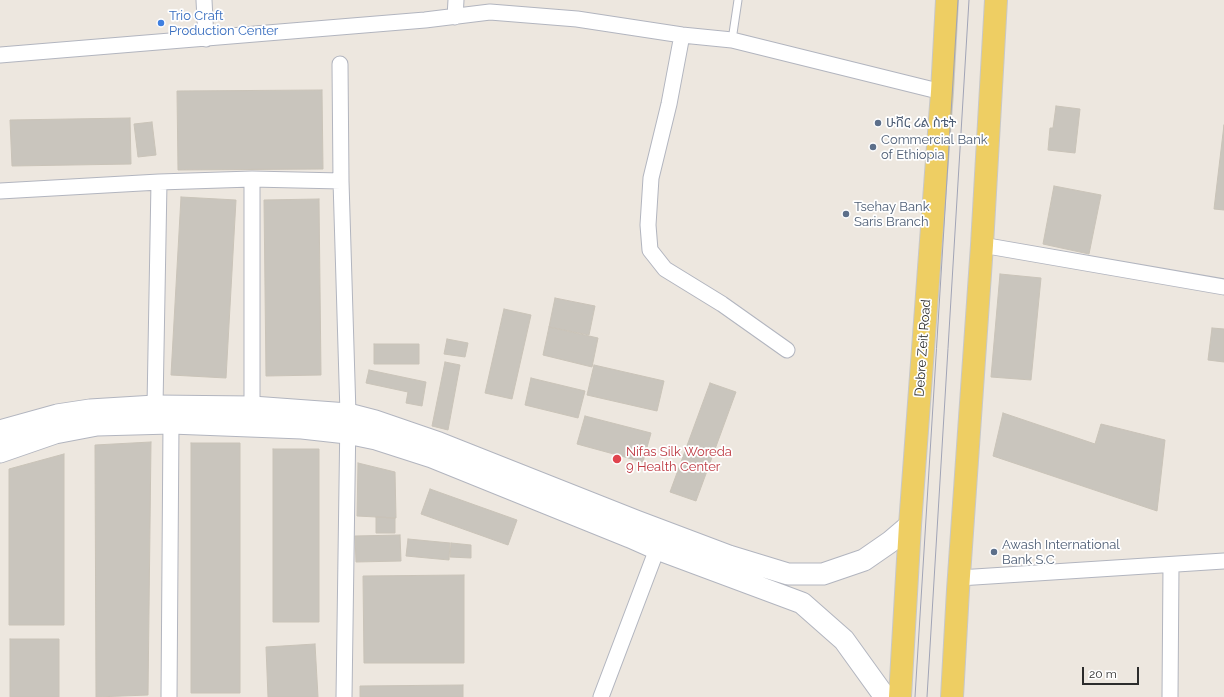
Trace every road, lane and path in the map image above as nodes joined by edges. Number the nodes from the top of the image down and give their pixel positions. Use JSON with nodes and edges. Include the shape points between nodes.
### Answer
{"nodes":[{"id":1,"x":204,"y":0,"type":"edge"},
{"id":2,"x":456,"y":0,"type":"edge"},
{"id":3,"x":738,"y":0,"type":"edge"},
{"id":4,"x":946,"y":0,"type":"edge"},
{"id":5,"x":996,"y":0,"type":"edge"},
{"id":6,"x":455,"y":17,"type":"junction"},
{"id":7,"x":682,"y":36,"type":"junction"},
{"id":8,"x":206,"y":39,"type":"junction"},
{"id":9,"x":732,"y":40,"type":"junction"},
{"id":10,"x":0,"y":55,"type":"edge"},
{"id":11,"x":340,"y":64,"type":"dead end"},
{"id":12,"x":942,"y":92,"type":"junction"},
{"id":13,"x":252,"y":179,"type":"junction"},
{"id":14,"x":341,"y":181,"type":"junction"},
{"id":15,"x":159,"y":182,"type":"junction"},
{"id":16,"x":0,"y":191,"type":"edge"},
{"id":17,"x":982,"y":245,"type":"junction"},
{"id":18,"x":1224,"y":287,"type":"edge"},
{"id":19,"x":787,"y":350,"type":"dead end"},
{"id":20,"x":155,"y":406,"type":"junction"},
{"id":21,"x":252,"y":407,"type":"junction"},
{"id":22,"x":171,"y":423,"type":"junction"},
{"id":23,"x":348,"y":423,"type":"junction"},
{"id":24,"x":0,"y":431,"type":"edge"},
{"id":25,"x":0,"y":452,"type":"edge"},
{"id":26,"x":910,"y":525,"type":"junction"},
{"id":27,"x":633,"y":529,"type":"junction"},
{"id":28,"x":657,"y":549,"type":"junction"},
{"id":29,"x":1224,"y":561,"type":"edge"},
{"id":30,"x":1171,"y":566,"type":"junction"},
{"id":31,"x":959,"y":578,"type":"junction"},
{"id":32,"x":169,"y":697,"type":"edge"},
{"id":33,"x":344,"y":697,"type":"edge"},
{"id":34,"x":601,"y":697,"type":"edge"},
{"id":35,"x":885,"y":697,"type":"edge"},
{"id":36,"x":900,"y":697,"type":"edge"},
{"id":37,"x":952,"y":697,"type":"edge"},
{"id":38,"x":1170,"y":697,"type":"edge"}],
"edges":[{"from":1,"to":8,"type":"street"},
{"from":2,"to":6,"type":"street"},
{"from":3,"to":9,"type":"lane"},
{"from":4,"to":12,"type":"main road","name":"Debre Zeit Road"},
{"from":5,"to":17,"type":"main road"},
{"from":6,"to":7,"type":"street","via":[[490,12],[577,19]]},
{"from":6,"to":8,"type":"street"},
{"from":7,"to":9,"type":"street"},
{"from":7,"to":19,"type":"street","via":[[651,178],[648,225],[650,250],[665,269],[722,304]]},
{"from":8,"to":10,"type":"street"},
{"from":9,"to":12,"type":"street"},
{"from":11,"to":14,"type":"street"},
{"from":12,"to":26,"type":"main road","name":"Debre Zeit Road"},
{"from":13,"to":14,"type":"street"},
{"from":13,"to":15,"type":"street"},
{"from":13,"to":21,"type":"street"},
{"from":14,"to":23,"type":"street"},
{"from":15,"to":16,"type":"street"},
{"from":15,"to":20,"type":"street"},
{"from":17,"to":18,"type":"street"},
{"from":17,"to":31,"type":"main road"},
{"from":20,"to":21,"type":"street"},
{"from":20,"to":24,"type":"street","via":[[56,415]]},
{"from":21,"to":23,"type":"street"},
{"from":22,"to":23,"type":"street","via":[[302,428]]},
{"from":22,"to":25,"type":"street","via":[[97,425],[55,433]]},
{"from":22,"to":32,"type":"street"},
{"from":23,"to":27,"type":"street","via":[[376,439]]},
{"from":23,"to":33,"type":"street"},
{"from":26,"to":27,"type":"street","via":[[864,560],[823,574],[788,574]]},
{"from":26,"to":36,"type":"main road","name":"Debre Zeit Road"},
{"from":27,"to":28,"type":"street"},
{"from":28,"to":34,"type":"street"},
{"from":28,"to":35,"type":"street","via":[[802,603],[844,640]]},
{"from":29,"to":30,"type":"street"},
{"from":30,"to":31,"type":"street"},
{"from":30,"to":38,"type":"street"},
{"from":31,"to":37,"type":"main road"}]}
